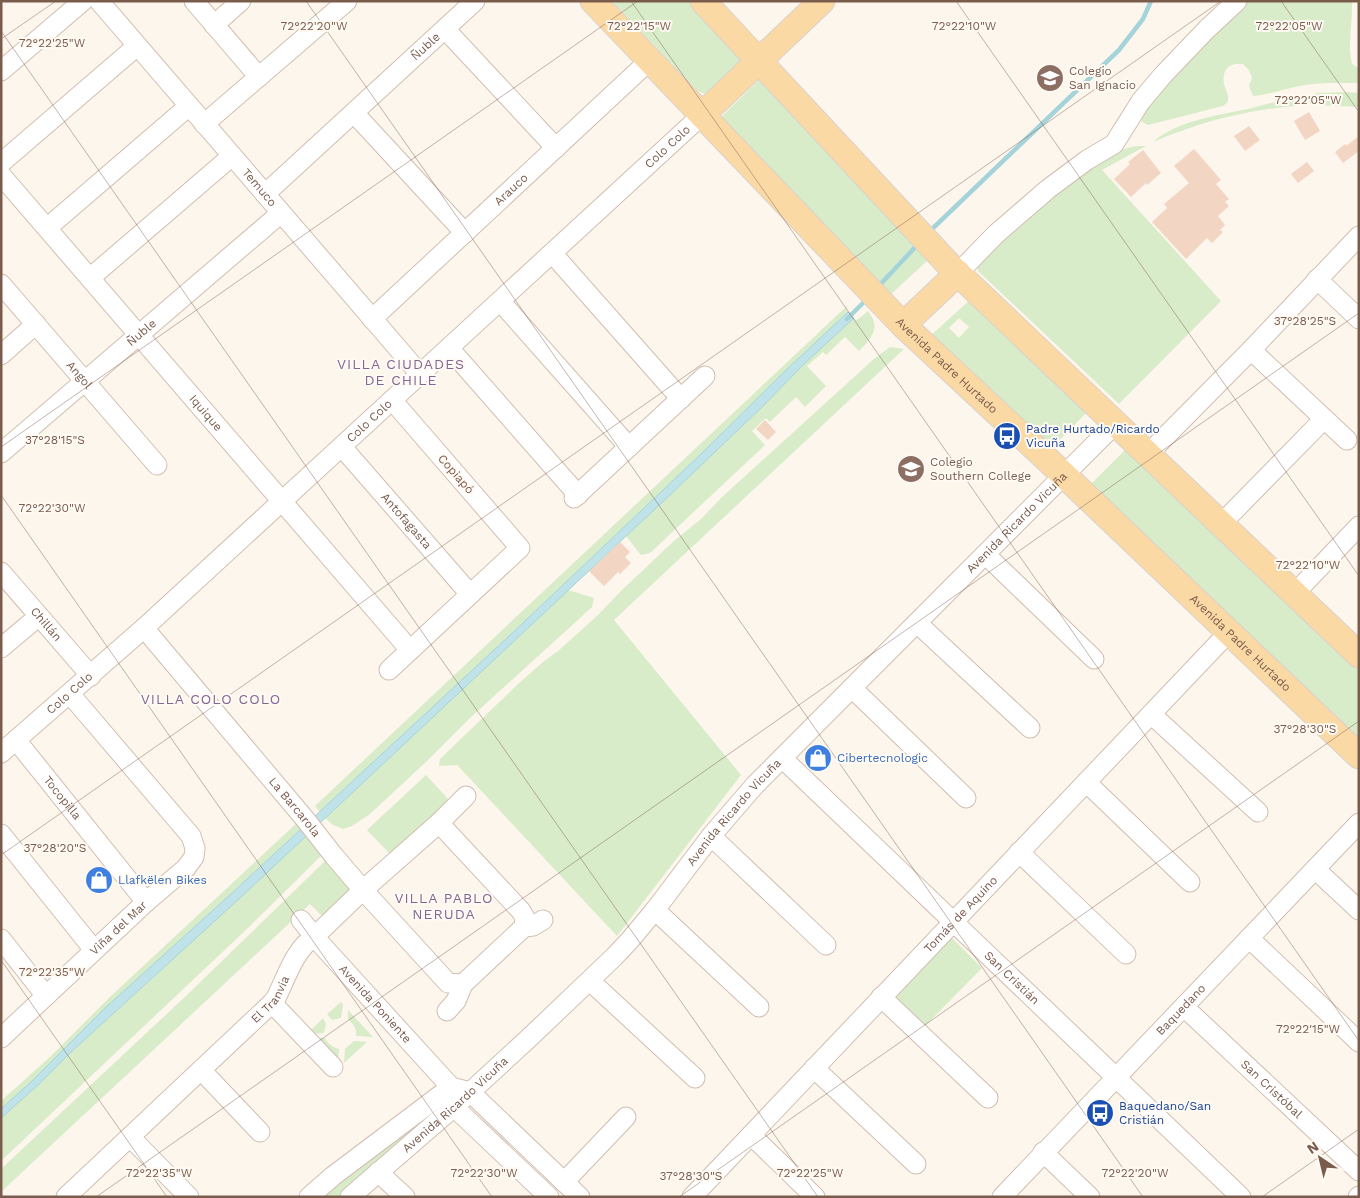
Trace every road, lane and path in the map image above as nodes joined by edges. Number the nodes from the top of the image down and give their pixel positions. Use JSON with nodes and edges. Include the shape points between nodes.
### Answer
{"nodes":[{"id":1,"x":83,"y":1,"type":"edge"},
{"id":2,"x":99,"y":1,"type":"edge"},
{"id":3,"x":194,"y":1,"type":"edge"},
{"id":4,"x":241,"y":1,"type":"edge"},
{"id":5,"x":347,"y":1,"type":"edge"},
{"id":6,"x":475,"y":1,"type":"edge"},
{"id":7,"x":593,"y":1,"type":"edge"},
{"id":8,"x":703,"y":1,"type":"edge"},
{"id":9,"x":822,"y":1,"type":"edge"},
{"id":10,"x":1237,"y":1,"type":"edge"},
{"id":11,"x":214,"y":24,"type":"junction"},
{"id":12,"x":445,"y":29,"type":"junction"},
{"id":13,"x":137,"y":46,"type":"junction"},
{"id":14,"x":650,"y":60,"type":"junction"},
{"id":15,"x":759,"y":60,"type":"junction"},
{"id":16,"x":1,"y":71,"type":"edge"},
{"id":17,"x":259,"y":77,"type":"junction"},
{"id":18,"x":188,"y":106,"type":"junction"},
{"id":19,"x":354,"y":113,"type":"junction"},
{"id":20,"x":702,"y":115,"type":"junction"},
{"id":21,"x":204,"y":124,"type":"junction"},
{"id":22,"x":556,"y":148,"type":"junction"},
{"id":23,"x":232,"y":156,"type":"junction"},
{"id":24,"x":1,"y":163,"type":"edge"},
{"id":25,"x":1,"y":175,"type":"edge"},
{"id":26,"x":264,"y":194,"type":"junction"},
{"id":27,"x":281,"y":213,"type":"junction"},
{"id":28,"x":47,"y":228,"type":"junction"},
{"id":29,"x":465,"y":233,"type":"junction"},
{"id":30,"x":1359,"y":236,"type":"edge"},
{"id":31,"x":552,"y":253,"type":"junction"},
{"id":32,"x":958,"y":274,"type":"junction"},
{"id":33,"x":90,"y":278,"type":"junction"},
{"id":34,"x":1317,"y":280,"type":"junction"},
{"id":35,"x":1,"y":284,"type":"edge"},
{"id":36,"x":500,"y":301,"type":"junction"},
{"id":37,"x":372,"y":319,"type":"junction"},
{"id":38,"x":1359,"y":319,"type":"edge"},
{"id":39,"x":36,"y":324,"type":"junction"},
{"id":40,"x":904,"y":325,"type":"junction"},
{"id":41,"x":139,"y":335,"type":"junction"},
{"id":42,"x":449,"y":348,"type":"junction"},
{"id":43,"x":1251,"y":350,"type":"junction"},
{"id":44,"x":1,"y":355,"type":"edge"},
{"id":45,"x":420,"y":374,"type":"junction"},
{"id":46,"x":705,"y":376,"type":"dead end"},
{"id":47,"x":85,"y":381,"type":"junction"},
{"id":48,"x":681,"y":399,"type":"junction"},
{"id":49,"x":392,"y":400,"type":"junction"},
{"id":50,"x":1324,"y":419,"type":"junction"},
{"id":51,"x":1116,"y":424,"type":"junction"},
{"id":52,"x":1347,"y":440,"type":"dead end"},
{"id":53,"x":342,"y":446,"type":"junction"},
{"id":54,"x":629,"y":447,"type":"junction"},
{"id":55,"x":1,"y":453,"type":"edge"},
{"id":56,"x":1148,"y":454,"type":"junction"},
{"id":57,"x":158,"y":465,"type":"dead end"},
{"id":58,"x":1065,"y":476,"type":"junction"},
{"id":59,"x":282,"y":501,"type":"junction"},
{"id":60,"x":1221,"y":524,"type":"junction"},
{"id":61,"x":1359,"y":526,"type":"edge"},
{"id":62,"x":986,"y":555,"type":"junction"},
{"id":63,"x":1,"y":572,"type":"edge"},
{"id":64,"x":470,"y":594,"type":"junction"},
{"id":65,"x":1294,"y":594,"type":"junction"},
{"id":66,"x":39,"y":616,"type":"junction"},
{"id":67,"x":917,"y":623,"type":"junction"},
{"id":68,"x":144,"y":628,"type":"junction"},
{"id":69,"x":1228,"y":632,"type":"junction"},
{"id":70,"x":1,"y":648,"type":"edge"},
{"id":71,"x":410,"y":650,"type":"junction"},
{"id":72,"x":1359,"y":655,"type":"edge"},
{"id":73,"x":1094,"y":659,"type":"dead end"},
{"id":74,"x":389,"y":670,"type":"dead end"},
{"id":75,"x":91,"y":676,"type":"junction"},
{"id":76,"x":852,"y":688,"type":"junction"},
{"id":77,"x":70,"y":694,"type":"junction"},
{"id":78,"x":1151,"y":714,"type":"junction"},
{"id":79,"x":1030,"y":728,"type":"dead end"},
{"id":80,"x":16,"y":740,"type":"junction"},
{"id":81,"x":1,"y":753,"type":"edge"},
{"id":82,"x":1359,"y":756,"type":"edge"},
{"id":83,"x":782,"y":758,"type":"junction"},
{"id":84,"x":1086,"y":782,"type":"junction"},
{"id":85,"x":466,"y":796,"type":"dead end"},
{"id":86,"x":966,"y":798,"type":"dead end"},
{"id":87,"x":1258,"y":812,"type":"dead end"},
{"id":88,"x":439,"y":823,"type":"junction"},
{"id":89,"x":1359,"y":823,"type":"edge"},
{"id":90,"x":1,"y":834,"type":"edge"},
{"id":91,"x":711,"y":836,"type":"junction"},
{"id":92,"x":1019,"y":852,"type":"junction"},
{"id":93,"x":1315,"y":869,"type":"junction"},
{"id":94,"x":1190,"y":882,"type":"dead end"},
{"id":95,"x":363,"y":890,"type":"junction"},
{"id":96,"x":146,"y":902,"type":"junction"},
{"id":97,"x":655,"y":910,"type":"junction"},
{"id":98,"x":1359,"y":910,"type":"edge"},
{"id":99,"x":301,"y":920,"type":"dead end"},
{"id":100,"x":543,"y":920,"type":"dead end"},
{"id":101,"x":953,"y":922,"type":"junction"},
{"id":102,"x":524,"y":927,"type":"junction"},
{"id":103,"x":314,"y":937,"type":"junction"},
{"id":104,"x":1249,"y":938,"type":"junction"},
{"id":105,"x":1,"y":939,"type":"edge"},
{"id":106,"x":826,"y":945,"type":"dead end"},
{"id":107,"x":94,"y":950,"type":"junction"},
{"id":108,"x":1126,"y":954,"type":"dead end"},
{"id":109,"x":590,"y":980,"type":"junction"},
{"id":110,"x":455,"y":984,"type":"junction"},
{"id":111,"x":46,"y":996,"type":"junction"},
{"id":112,"x":881,"y":997,"type":"junction"},
{"id":113,"x":272,"y":1003,"type":"junction"},
{"id":114,"x":759,"y":1007,"type":"dead end"},
{"id":115,"x":1184,"y":1007,"type":"junction"},
{"id":116,"x":446,"y":1011,"type":"dead end"},
{"id":117,"x":1,"y":1038,"type":"edge"},
{"id":118,"x":1359,"y":1042,"type":"edge"},
{"id":119,"x":334,"y":1067,"type":"dead end"},
{"id":120,"x":814,"y":1068,"type":"junction"},
{"id":121,"x":201,"y":1070,"type":"junction"},
{"id":122,"x":694,"y":1078,"type":"dead end"},
{"id":123,"x":1116,"y":1078,"type":"junction"},
{"id":124,"x":451,"y":1087,"type":"junction"},
{"id":125,"x":470,"y":1092,"type":"junction"},
{"id":126,"x":988,"y":1098,"type":"dead end"},
{"id":127,"x":454,"y":1107,"type":"junction"},
{"id":128,"x":626,"y":1117,"type":"dead end"},
{"id":129,"x":260,"y":1132,"type":"dead end"},
{"id":130,"x":751,"y":1135,"type":"junction"},
{"id":131,"x":130,"y":1137,"type":"junction"},
{"id":132,"x":1043,"y":1152,"type":"junction"},
{"id":133,"x":916,"y":1164,"type":"dead end"},
{"id":134,"x":1359,"y":1171,"type":"edge"},
{"id":135,"x":378,"y":1172,"type":"junction"},
{"id":136,"x":564,"y":1182,"type":"junction"},
{"id":137,"x":66,"y":1197,"type":"edge"},
{"id":138,"x":189,"y":1197,"type":"edge"},
{"id":139,"x":309,"y":1197,"type":"edge"},
{"id":140,"x":350,"y":1197,"type":"edge"},
{"id":141,"x":405,"y":1197,"type":"edge"},
{"id":142,"x":548,"y":1197,"type":"edge"},
{"id":143,"x":580,"y":1197,"type":"edge"},
{"id":144,"x":692,"y":1197,"type":"edge"},
{"id":145,"x":815,"y":1197,"type":"edge"},
{"id":146,"x":1002,"y":1197,"type":"edge"},
{"id":147,"x":1090,"y":1197,"type":"edge"},
{"id":148,"x":1241,"y":1197,"type":"edge"}],
"edges":[{"from":1,"to":16,"type":"street"},
{"from":2,"to":13,"type":"street","name":"Temuco"},
{"from":3,"to":11,"type":"street"},
{"from":4,"to":11,"type":"street"},
{"from":5,"to":17,"type":"street"},
{"from":6,"to":12,"type":"street","name":"Ñuble"},
{"from":7,"to":14,"type":"main road","name":"Avenida Padre Hurtado"},
{"from":8,"to":15,"type":"main road"},
{"from":9,"to":15,"type":"main road","name":"Colo Colo"},
{"from":10,"to":32,"type":"street","via":[[1163,75],[1141,101],[1114,144],[1048,189],[996,234]]},
{"from":11,"to":17,"type":"street"},
{"from":12,"to":19,"type":"street","name":"Ñuble"},
{"from":12,"to":22,"type":"street"},
{"from":13,"to":18,"type":"street","name":"Temuco"},
{"from":13,"to":24,"type":"street"},
{"from":14,"to":20,"type":"main road","name":"Avenida Padre Hurtado"},
{"from":14,"to":22,"type":"street","name":"Arauco"},
{"from":15,"to":20,"type":"main road","name":"Colo Colo"},
{"from":15,"to":32,"type":"main road"},
{"from":17,"to":21,"type":"street"},
{"from":18,"to":21,"type":"street","name":"Temuco"},
{"from":18,"to":28,"type":"street"},
{"from":19,"to":26,"type":"street","name":"Ñuble"},
{"from":19,"to":29,"type":"street"},
{"from":20,"to":31,"type":"street","name":"Colo Colo"},
{"from":20,"to":40,"type":"main road","name":"Avenida Padre Hurtado"},
{"from":21,"to":23,"type":"street","name":"Temuco"},
{"from":22,"to":29,"type":"street","name":"Arauco"},
{"from":23,"to":26,"type":"street","name":"Temuco"},
{"from":23,"to":33,"type":"street"},
{"from":25,"to":28,"type":"street","name":"Iquique"},
{"from":26,"to":27,"type":"street","name":"Temuco"},
{"from":27,"to":37,"type":"street","name":"Temuco"},
{"from":27,"to":41,"type":"street","name":"Ñuble"},
{"from":28,"to":33,"type":"street","name":"Iquique"},
{"from":29,"to":37,"type":"street","name":"Arauco"},
{"from":30,"to":34,"type":"street"},
{"from":31,"to":36,"type":"street","name":"Colo Colo"},
{"from":31,"to":48,"type":"street"},
{"from":32,"to":40,"type":"main road"},
{"from":32,"to":51,"type":"main road"},
{"from":33,"to":41,"type":"street","name":"Iquique"},
{"from":34,"to":38,"type":"street"},
{"from":34,"to":43,"type":"street"},
{"from":35,"to":39,"type":"street","name":"Angol"},
{"from":36,"to":42,"type":"street","name":"Colo Colo"},
{"from":36,"to":54,"type":"street"},
{"from":37,"to":45,"type":"street","name":"Temuco"},
{"from":39,"to":44,"type":"street"},
{"from":39,"to":47,"type":"street","name":"Angol"},
{"from":40,"to":58,"type":"main road","name":"Avenida Padre Hurtado"},
{"from":41,"to":47,"type":"street","name":"Ñuble"},
{"from":41,"to":59,"type":"street","name":"Iquique"},
{"from":42,"to":45,"type":"street","name":"Colo Colo"},
{"from":42,"to":54,"type":"street","via":[[576,496]]},
{"from":43,"to":50,"type":"street"},
{"from":43,"to":56,"type":"street"},
{"from":45,"to":49,"type":"street","name":"Colo Colo"},
{"from":46,"to":48,"type":"street"},
{"from":47,"to":55,"type":"street","name":"Ñuble"},
{"from":47,"to":57,"type":"street","name":"Angol"},
{"from":48,"to":54,"type":"street"},
{"from":49,"to":53,"type":"street","name":"Colo Colo"},
{"from":49,"to":64,"type":"street","name":"Copiapó","via":[[520,548]]},
{"from":50,"to":52,"type":"street"},
{"from":50,"to":60,"type":"street"},
{"from":51,"to":56,"type":"main road"},
{"from":51,"to":58,"type":"street","name":"Avenida Ricardo Vicuña"},
{"from":53,"to":59,"type":"street","name":"Colo Colo"},
{"from":53,"to":64,"type":"street","name":"Antofagasta"},
{"from":56,"to":60,"type":"main road"},
{"from":58,"to":62,"type":"street","name":"Avenida Ricardo Vicuña"},
{"from":58,"to":69,"type":"main road","name":"Avenida Padre Hurtado"},
{"from":59,"to":68,"type":"street","name":"Colo Colo"},
{"from":59,"to":71,"type":"street","name":"Iquique"},
{"from":60,"to":65,"type":"main road"},
{"from":61,"to":65,"type":"street"},
{"from":62,"to":67,"type":"street","name":"Avenida Ricardo Vicuña"},
{"from":62,"to":73,"type":"street"},
{"from":63,"to":66,"type":"street","name":"Chillán"},
{"from":64,"to":71,"type":"street"},
{"from":65,"to":72,"type":"main road"},
{"from":66,"to":70,"type":"street"},
{"from":66,"to":75,"type":"street","name":"Chillán"},
{"from":67,"to":76,"type":"street","name":"Avenida Ricardo Vicuña"},
{"from":67,"to":79,"type":"street"},
{"from":68,"to":75,"type":"street","name":"Colo Colo"},
{"from":68,"to":95,"type":"street","name":"La Barcarola"},
{"from":69,"to":78,"type":"street","name":"Tomás de Aquino"},
{"from":69,"to":82,"type":"main road","name":"Avenida Padre Hurtado"},
{"from":71,"to":74,"type":"street"},
{"from":75,"to":77,"type":"street","name":"Colo Colo"},
{"from":76,"to":83,"type":"street","name":"Avenida Ricardo Vicuña"},
{"from":76,"to":86,"type":"street"},
{"from":77,"to":80,"type":"street","name":"Colo Colo"},
{"from":77,"to":96,"type":"street","name":"Viña del Mar","via":[[191,836],[196,848],[186,868]]},
{"from":78,"to":84,"type":"street","name":"Tomás de Aquino"},
{"from":78,"to":87,"type":"street"},
{"from":80,"to":81,"type":"street","name":"Colo Colo"},
{"from":80,"to":96,"type":"street","name":"Tocopilla"},
{"from":83,"to":91,"type":"street","name":"Avenida Ricardo Vicuña","via":[[744,796]]},
{"from":83,"to":101,"type":"street","name":"San Cristián"},
{"from":84,"to":92,"type":"street","name":"Tomás de Aquino"},
{"from":84,"to":94,"type":"street"},
{"from":85,"to":88,"type":"street","name":"El Tranvia"},
{"from":88,"to":95,"type":"street","name":"El Tranvia"},
{"from":88,"to":102,"type":"street","via":[[521,911]]},
{"from":89,"to":93,"type":"street","name":"Baquedano"},
{"from":90,"to":107,"type":"street"},
{"from":91,"to":97,"type":"street","name":"Avenida Ricardo Vicuña"},
{"from":91,"to":106,"type":"street"},
{"from":92,"to":101,"type":"street","name":"Tomás de Aquino"},
{"from":92,"to":108,"type":"street"},
{"from":93,"to":98,"type":"street"},
{"from":93,"to":104,"type":"street","name":"Baquedano"},
{"from":95,"to":103,"type":"street","name":"El Tranvia"},
{"from":95,"to":110,"type":"street","name":"La Barcarola"},
{"from":96,"to":107,"type":"street","name":"Viña del Mar"},
{"from":97,"to":109,"type":"street","name":"Avenida Ricardo Vicuña"},
{"from":97,"to":114,"type":"street"},
{"from":99,"to":103,"type":"street","name":"Avenida Poniente"},
{"from":100,"to":102,"type":"street"},
{"from":101,"to":112,"type":"street","name":"Tomás de Aquino"},
{"from":101,"to":123,"type":"street","name":"San Cristián"},
{"from":102,"to":110,"type":"street"},
{"from":103,"to":113,"type":"street","name":"El Tranvia","via":[[301,948]]},
{"from":103,"to":124,"type":"street","name":"Avenida Poniente"},
{"from":104,"to":115,"type":"street","name":"Baquedano"},
{"from":104,"to":118,"type":"street"},
{"from":105,"to":111,"type":"street"},
{"from":107,"to":111,"type":"street","name":"Viña del Mar"},
{"from":109,"to":122,"type":"street"},
{"from":109,"to":125,"type":"street","name":"Avenida Ricardo Vicuña"},
{"from":110,"to":116,"type":"street","via":[[456,1001]]},
{"from":111,"to":117,"type":"street","name":"Viña del Mar"},
{"from":112,"to":120,"type":"street","name":"Tomás de Aquino"},
{"from":112,"to":126,"type":"street"},
{"from":113,"to":119,"type":"street"},
{"from":113,"to":121,"type":"street","name":"El Tranvia"},
{"from":115,"to":123,"type":"street","name":"Baquedano"},
{"from":115,"to":134,"type":"street","name":"San Cristóbal"},
{"from":120,"to":130,"type":"street","name":"Tomás de Aquino"},
{"from":120,"to":133,"type":"street"},
{"from":121,"to":129,"type":"street"},
{"from":121,"to":131,"type":"street","name":"El Tranvia"},
{"from":123,"to":132,"type":"street","name":"Baquedano"},
{"from":123,"to":148,"type":"street","name":"San Cristián"},
{"from":124,"to":125,"type":"street"},
{"from":124,"to":127,"type":"street"},
{"from":124,"to":139,"type":"street","name":"Avenida Ricardo Vicuña"},
{"from":125,"to":127,"type":"street","name":"Avenida Ricardo Vicuña"},
{"from":125,"to":136,"type":"street"},
{"from":127,"to":135,"type":"street","name":"Avenida Ricardo Vicuña"},
{"from":127,"to":142,"type":"street"},
{"from":128,"to":136,"type":"street"},
{"from":130,"to":144,"type":"street","name":"Tomás de Aquino"},
{"from":130,"to":145,"type":"street"},
{"from":131,"to":137,"type":"street","name":"El Tranvia"},
{"from":131,"to":138,"type":"street"},
{"from":132,"to":146,"type":"street","name":"Baquedano"},
{"from":132,"to":147,"type":"street"},
{"from":135,"to":140,"type":"street","name":"Avenida Ricardo Vicuña"},
{"from":135,"to":141,"type":"street"},
{"from":136,"to":143,"type":"street"}]}
